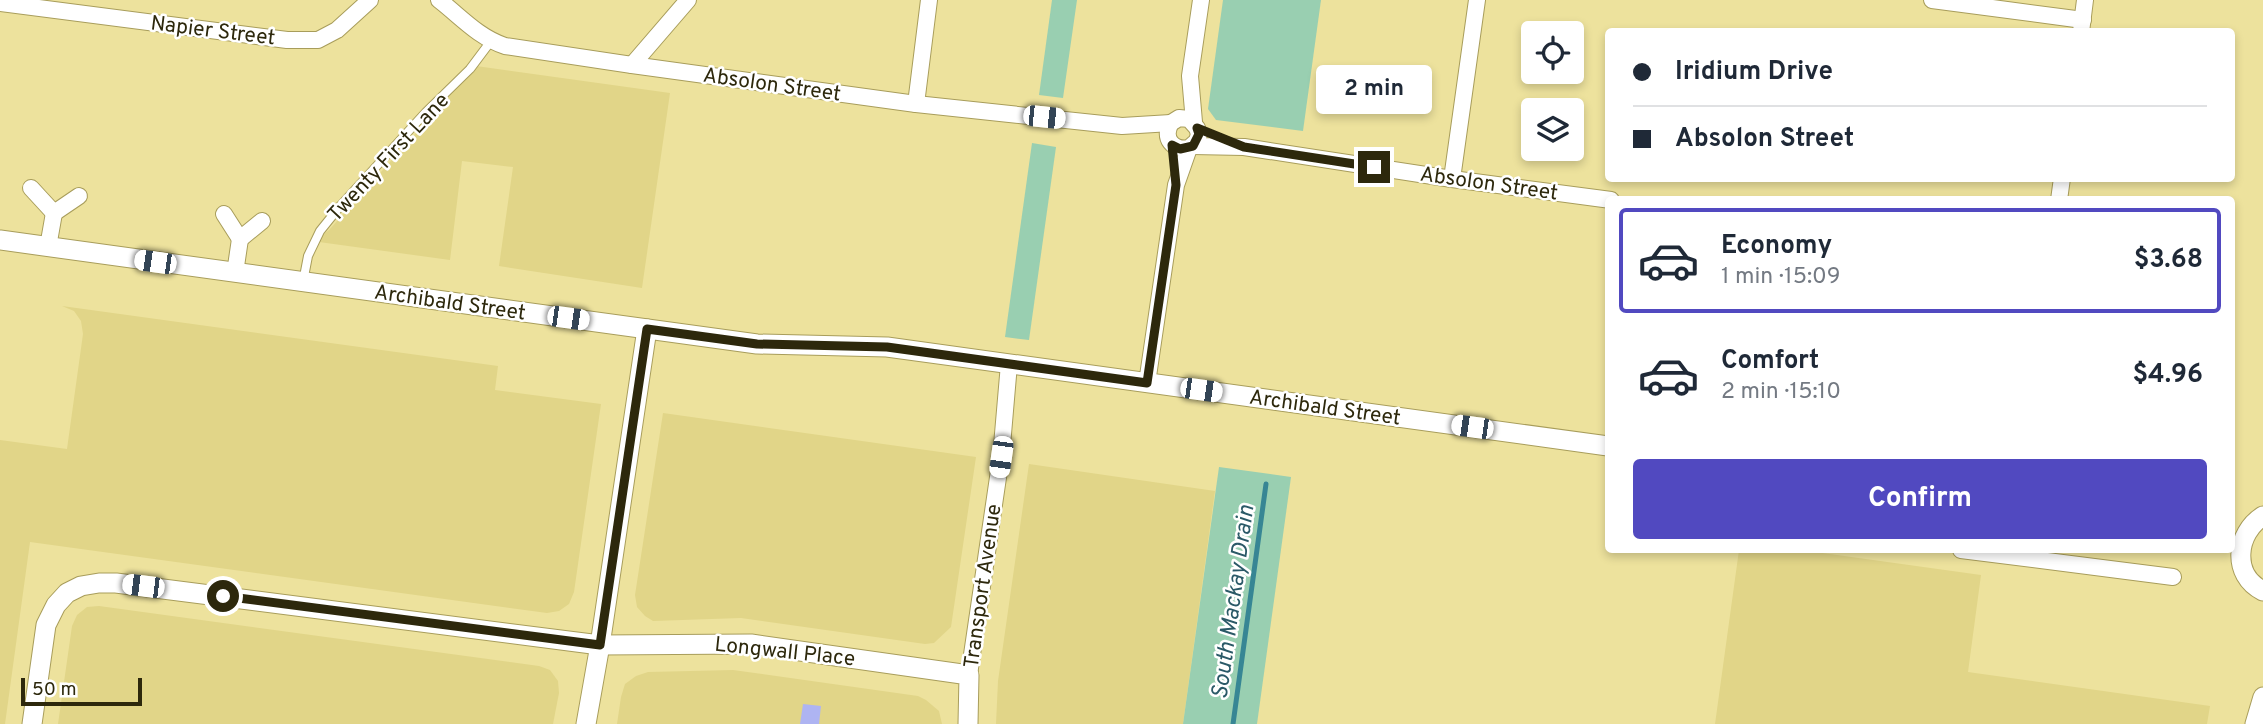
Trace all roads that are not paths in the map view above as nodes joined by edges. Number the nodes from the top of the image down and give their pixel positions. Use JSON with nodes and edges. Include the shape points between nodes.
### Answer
{"nodes":[{"id":1,"x":370,"y":0,"type":"edge"},
{"id":2,"x":439,"y":0,"type":"edge"},
{"id":3,"x":688,"y":0,"type":"edge"},
{"id":4,"x":929,"y":0,"type":"edge"},
{"id":5,"x":1201,"y":0,"type":"edge"},
{"id":6,"x":1477,"y":0,"type":"edge"},
{"id":7,"x":1932,"y":0,"type":"edge"},
{"id":8,"x":2085,"y":0,"type":"edge"},
{"id":9,"x":0,"y":3,"type":"edge"},
{"id":10,"x":2082,"y":26,"type":"edge"},
{"id":11,"x":491,"y":41,"type":"junction"},
{"id":12,"x":632,"y":65,"type":"junction"},
{"id":13,"x":1190,"y":76,"type":"junction"},
{"id":14,"x":916,"y":104,"type":"junction"},
{"id":15,"x":1173,"y":122,"type":"junction"},
{"id":16,"x":1195,"y":125,"type":"junction"},
{"id":17,"x":1122,"y":126,"type":"junction"},
{"id":18,"x":1171,"y":144,"type":"junction"},
{"id":19,"x":1191,"y":147,"type":"junction"},
{"id":20,"x":1244,"y":147,"type":"junction"},
{"id":21,"x":1452,"y":179,"type":"junction"},
{"id":22,"x":1176,"y":185,"type":"junction"},
{"id":23,"x":31,"y":188,"type":"dead end"},
{"id":24,"x":79,"y":196,"type":"dead end"},
{"id":25,"x":1605,"y":199,"type":"edge"},
{"id":26,"x":54,"y":213,"type":"junction"},
{"id":27,"x":224,"y":214,"type":"dead end"},
{"id":28,"x":262,"y":220,"type":"dead end"},
{"id":29,"x":240,"y":239,"type":"junction"},
{"id":30,"x":0,"y":240,"type":"edge"},
{"id":31,"x":48,"y":247,"type":"junction"},
{"id":32,"x":235,"y":273,"type":"junction"},
{"id":33,"x":303,"y":282,"type":"junction"},
{"id":34,"x":647,"y":329,"type":"junction"},
{"id":35,"x":1009,"y":364,"type":"junction"},
{"id":36,"x":1147,"y":383,"type":"junction"},
{"id":37,"x":1605,"y":446,"type":"edge"},
{"id":38,"x":2263,"y":516,"type":"edge"},
{"id":39,"x":2236,"y":549,"type":"edge"},
{"id":40,"x":1985,"y":553,"type":"edge"},
{"id":41,"x":2173,"y":576,"type":"dead end"},
{"id":42,"x":2263,"y":591,"type":"edge"},
{"id":43,"x":600,"y":645,"type":"junction"},
{"id":44,"x":969,"y":675,"type":"junction"},
{"id":45,"x":2263,"y":698,"type":"edge"},
{"id":46,"x":32,"y":724,"type":"edge"},
{"id":47,"x":586,"y":724,"type":"edge"},
{"id":48,"x":968,"y":724,"type":"edge"},
{"id":49,"x":2255,"y":724,"type":"edge"}],
"edges":[{"from":1,"to":9,"type":"street","name":"Napier Street","via":[[337,30],[318,40],[287,40]]},
{"from":2,"to":11,"type":"street","name":"Absolon Street"},
{"from":3,"to":12,"type":"street"},
{"from":4,"to":14,"type":"street"},
{"from":5,"to":13,"type":"street"},
{"from":6,"to":21,"type":"street"},
{"from":7,"to":10,"type":"street"},
{"from":8,"to":10,"type":"street"},
{"from":11,"to":12,"type":"street","name":"Absolon Street"},
{"from":11,"to":33,"type":"lane","name":"Twenty First Lane","via":[[320,231]]},
{"from":12,"to":14,"type":"street","name":"Absolon Street"},
{"from":13,"to":15,"type":"street"},
{"from":13,"to":16,"type":"street"},
{"from":14,"to":17,"type":"street","name":"Absolon Street"},
{"from":15,"to":16,"type":"street","via":[[1184,118]]},
{"from":15,"to":17,"type":"street","name":"Absolon Street"},
{"from":15,"to":18,"type":"street","via":[[1168,129]]},
{"from":16,"to":19,"type":"street","via":[[1199,134]]},
{"from":16,"to":20,"type":"street","name":"Absolon Street"},
{"from":17,"to":18,"type":"street","name":"Absolon Street"},
{"from":18,"to":19,"type":"street","via":[[1180,149]]},
{"from":18,"to":22,"type":"street"},
{"from":19,"to":20,"type":"street","name":"Absolon Street"},
{"from":19,"to":22,"type":"street"},
{"from":20,"to":21,"type":"street","name":"Absolon Street"},
{"from":21,"to":25,"type":"street","name":"Absolon Street"},
{"from":22,"to":36,"type":"street"},
{"from":23,"to":26,"type":"street"},
{"from":24,"to":26,"type":"street"},
{"from":26,"to":31,"type":"street"},
{"from":27,"to":29,"type":"street"},
{"from":28,"to":29,"type":"street"},
{"from":29,"to":32,"type":"street"},
{"from":30,"to":31,"type":"street","name":"Archibald Street"},
{"from":31,"to":32,"type":"street","name":"Archibald Street"},
{"from":32,"to":33,"type":"street","name":"Archibald Street"},
{"from":33,"to":34,"type":"street","name":"Archibald Street"},
{"from":34,"to":35,"type":"street","name":"Archibald Street","via":[[757,344],[887,347]]},
{"from":34,"to":43,"type":"street"},
{"from":35,"to":36,"type":"street","name":"Archibald Street"},
{"from":35,"to":44,"type":"street","name":"Transport Avenue","via":[[1001,457]]},
{"from":36,"to":37,"type":"street","name":"Archibald Street"},
{"from":38,"to":39,"type":"street","via":[[2250,526]]},
{"from":39,"to":42,"type":"street","via":[[2248,579]]},
{"from":40,"to":41,"type":"street"},
{"from":43,"to":44,"type":"street","name":"Longwall Place","via":[[751,644]]},
{"from":43,"to":46,"type":"street","name":"Longwall Place","via":[[99,583],[67,593],[46,625]]},
{"from":43,"to":47,"type":"street"},
{"from":44,"to":48,"type":"street","name":"Transport Avenue"},
{"from":45,"to":49,"type":"street"}]}
